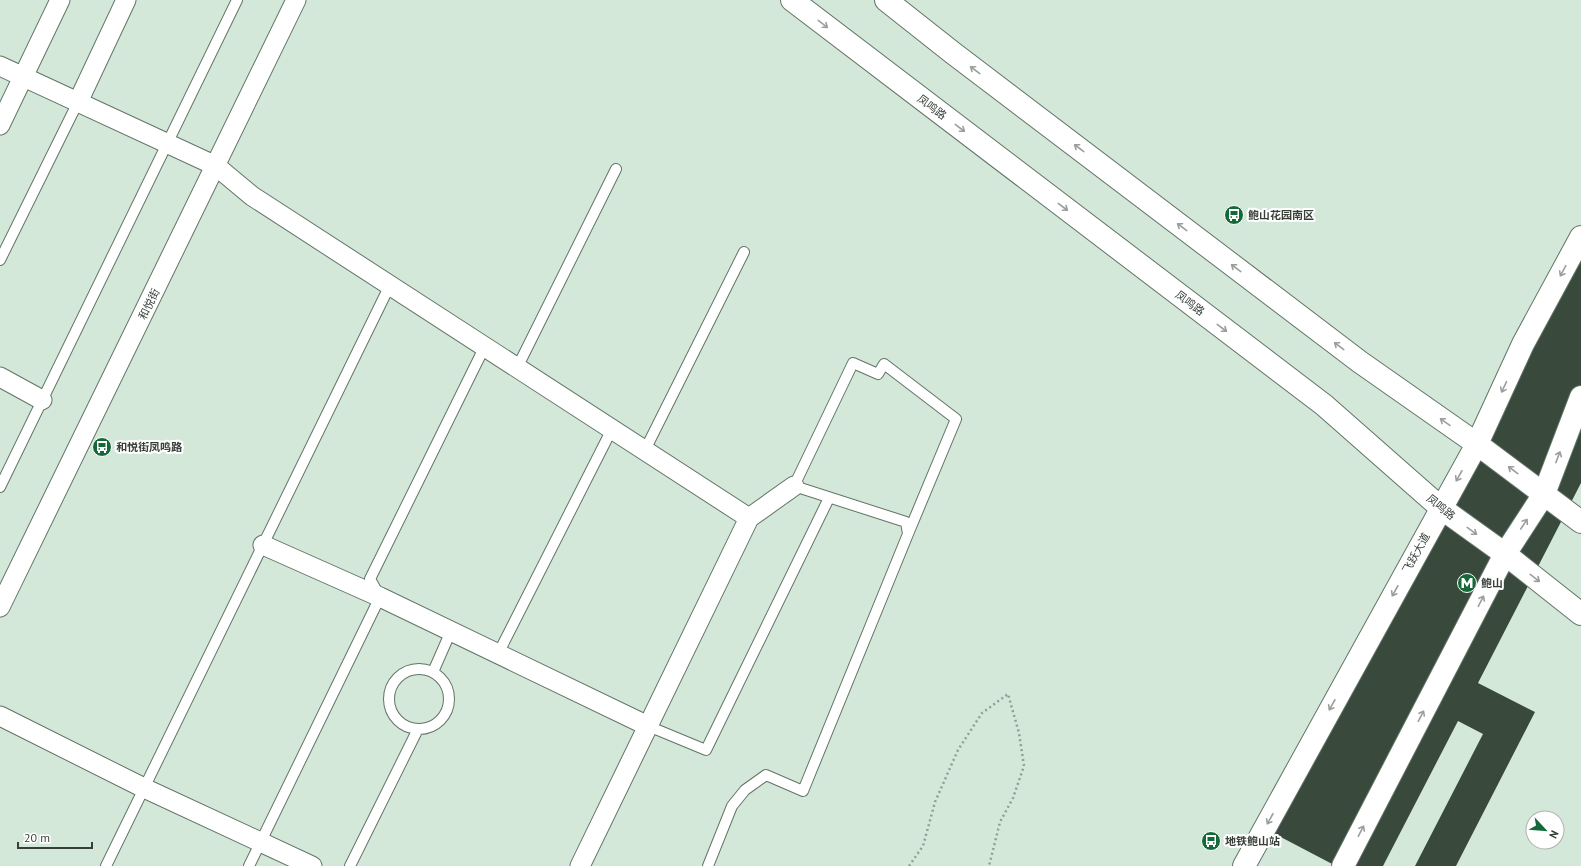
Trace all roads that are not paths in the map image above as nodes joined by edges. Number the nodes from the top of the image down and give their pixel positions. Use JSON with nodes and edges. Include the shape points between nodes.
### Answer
{"nodes":[{"id":1,"x":60,"y":0,"type":"edge"},
{"id":2,"x":126,"y":0,"type":"edge"},
{"id":3,"x":236,"y":0,"type":"edge"},
{"id":4,"x":296,"y":0,"type":"edge"},
{"id":5,"x":792,"y":0,"type":"edge"},
{"id":6,"x":886,"y":0,"type":"edge"},
{"id":7,"x":0,"y":66,"type":"edge"},
{"id":8,"x":24,"y":77,"type":"junction"},
{"id":9,"x":78,"y":102,"type":"junction"},
{"id":10,"x":0,"y":125,"type":"edge"},
{"id":11,"x":166,"y":143,"type":"junction"},
{"id":12,"x":216,"y":166,"type":"junction"},
{"id":13,"x":616,"y":169,"type":"dead end"},
{"id":14,"x":1581,"y":237,"type":"edge"},
{"id":15,"x":744,"y":252,"type":"dead end"},
{"id":16,"x":0,"y":260,"type":"edge"},
{"id":17,"x":390,"y":286,"type":"junction"},
{"id":18,"x":485,"y":346,"type":"junction"},
{"id":19,"x":517,"y":368,"type":"junction"},
{"id":20,"x":0,"y":377,"type":"edge"},
{"id":21,"x":1581,"y":397,"type":"edge"},
{"id":22,"x":42,"y":400,"type":"junction"},
{"id":23,"x":612,"y":429,"type":"junction"},
{"id":24,"x":1477,"y":444,"type":"junction"},
{"id":25,"x":644,"y":450,"type":"junction"},
{"id":26,"x":794,"y":486,"type":"junction"},
{"id":27,"x":0,"y":487,"type":"edge"},
{"id":28,"x":1544,"y":494,"type":"junction"},
{"id":29,"x":829,"y":498,"type":"junction"},
{"id":30,"x":1441,"y":508,"type":"junction"},
{"id":31,"x":749,"y":518,"type":"junction"},
{"id":32,"x":1581,"y":522,"type":"edge"},
{"id":33,"x":908,"y":534,"type":"junction"},
{"id":34,"x":263,"y":545,"type":"junction"},
{"id":35,"x":1505,"y":554,"type":"junction"},
{"id":36,"x":380,"y":597,"type":"junction"},
{"id":37,"x":0,"y":607,"type":"edge"},
{"id":38,"x":1581,"y":614,"type":"edge"},
{"id":39,"x":451,"y":631,"type":"junction"},
{"id":40,"x":498,"y":654,"type":"junction"},
{"id":41,"x":433,"y":672,"type":"junction"},
{"id":42,"x":0,"y":716,"type":"edge"},
{"id":43,"x":648,"y":726,"type":"junction"},
{"id":44,"x":418,"y":729,"type":"junction"},
{"id":45,"x":144,"y":788,"type":"junction"},
{"id":46,"x":260,"y":841,"type":"junction"},
{"id":47,"x":106,"y":866,"type":"edge"},
{"id":48,"x":248,"y":866,"type":"edge"},
{"id":49,"x":312,"y":866,"type":"edge"},
{"id":50,"x":350,"y":866,"type":"edge"},
{"id":51,"x":580,"y":866,"type":"edge"},
{"id":52,"x":708,"y":866,"type":"edge"},
{"id":53,"x":1244,"y":866,"type":"edge"},
{"id":54,"x":1343,"y":866,"type":"edge"}],
"edges":[{"from":1,"to":8,"type":"street"},
{"from":2,"to":9,"type":"street"},
{"from":3,"to":11,"type":"lane"},
{"from":4,"to":12,"type":"street","name":"和悦街"},
{"from":5,"to":30,"type":"main road","name":"凤鸣路","one_way":true,"via":[[1324,405]]},
{"from":24,"to":6,"type":"main road","one_way":true,"via":[[1360,362]]},
{"from":7,"to":8,"type":"street"},
{"from":8,"to":9,"type":"street"},
{"from":8,"to":10,"type":"street"},
{"from":9,"to":11,"type":"street"},
{"from":9,"to":16,"type":"lane"},
{"from":11,"to":12,"type":"street"},
{"from":11,"to":22,"type":"lane"},
{"from":12,"to":17,"type":"street","via":[[252,196]]},
{"from":12,"to":37,"type":"street","name":"和悦街"},
{"from":13,"to":19,"type":"lane"},
{"from":14,"to":24,"type":"main road","name":"飞跃大道","one_way":true,"via":[[1524,344]]},
{"from":15,"to":25,"type":"lane"},
{"from":17,"to":18,"type":"street"},
{"from":17,"to":34,"type":"lane"},
{"from":18,"to":19,"type":"street"},
{"from":18,"to":36,"type":"lane","via":[[370,579]]},
{"from":19,"to":23,"type":"street"},
{"from":20,"to":22,"type":"street"},
{"from":28,"to":21,"type":"main road","one_way":true},
{"from":22,"to":27,"type":"lane"},
{"from":23,"to":25,"type":"street"},
{"from":23,"to":40,"type":"lane"},
{"from":28,"to":24,"type":"main road","one_way":true},
{"from":24,"to":30,"type":"main road","name":"飞跃大道","one_way":true},
{"from":25,"to":31,"type":"street"},
{"from":26,"to":29,"type":"lane"},
{"from":26,"to":31,"type":"street"},
{"from":26,"to":33,"type":"lane","via":[[853,363],[878,374],[884,364],[956,419]]},
{"from":28,"to":32,"type":"main road"},
{"from":35,"to":28,"type":"main road","one_way":true},
{"from":29,"to":33,"type":"lane","via":[[906,522]]},
{"from":29,"to":43,"type":"lane","via":[[706,750]]},
{"from":30,"to":35,"type":"main road","name":"凤鸣路","one_way":true},
{"from":30,"to":53,"type":"main road","name":"飞跃大道","one_way":true},
{"from":31,"to":43,"type":"street"},
{"from":33,"to":52,"type":"lane","via":[[803,791],[766,775],[745,790],[732,806]]},
{"from":34,"to":36,"type":"street"},
{"from":34,"to":45,"type":"lane"},
{"from":35,"to":38,"type":"main road","name":"凤鸣路","one_way":true},
{"from":54,"to":35,"type":"main road","one_way":true},
{"from":36,"to":39,"type":"street"},
{"from":36,"to":46,"type":"lane"},
{"from":39,"to":40,"type":"street"},
{"from":39,"to":41,"type":"lane"},
{"from":40,"to":43,"type":"street"},
{"from":41,"to":44,"type":"lane","via":[[447,686],[448,706],[444,716],[437,723],[428,728]]},
{"from":41,"to":44,"type":"lane","via":[[414,669],[405,672],[391,686],[390,706],[394,715],[408,727]]},
{"from":42,"to":45,"type":"street"},
{"from":43,"to":51,"type":"street"},
{"from":44,"to":50,"type":"lane"},
{"from":45,"to":46,"type":"street"},
{"from":45,"to":47,"type":"lane"},
{"from":46,"to":48,"type":"lane"},
{"from":46,"to":49,"type":"street"}]}
